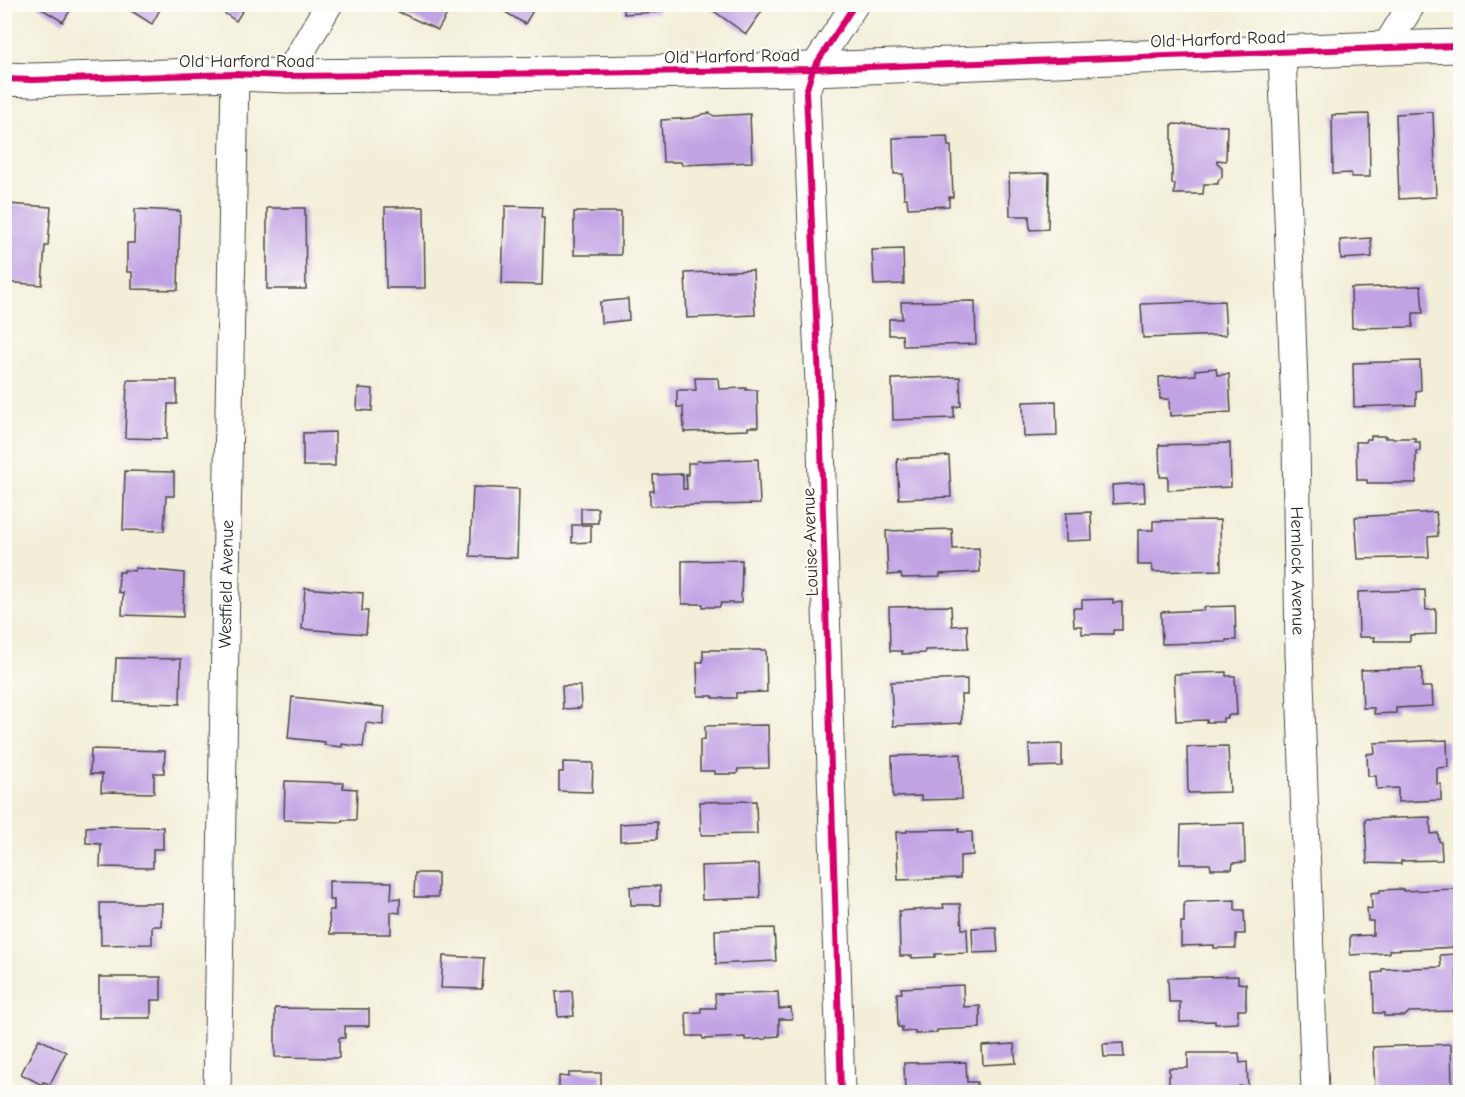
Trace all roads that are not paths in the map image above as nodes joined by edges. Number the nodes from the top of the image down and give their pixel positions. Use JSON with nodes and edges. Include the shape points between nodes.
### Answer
{"nodes":[{"id":1,"x":329,"y":4,"type":"edge"},
{"id":2,"x":855,"y":4,"type":"edge"},
{"id":3,"x":1412,"y":4,"type":"edge"},
{"id":4,"x":1461,"y":46,"type":"edge"},
{"id":5,"x":1385,"y":48,"type":"junction"},
{"id":6,"x":1282,"y":51,"type":"junction"},
{"id":7,"x":813,"y":69,"type":"junction"},
{"id":8,"x":235,"y":74,"type":"junction"},
{"id":9,"x":287,"y":76,"type":"junction"},
{"id":10,"x":4,"y":79,"type":"edge"},
{"id":11,"x":217,"y":1092,"type":"edge"},
{"id":12,"x":842,"y":1092,"type":"edge"},
{"id":13,"x":1315,"y":1092,"type":"edge"}],
"edges":[{"from":1,"to":9,"type":"street"},
{"from":2,"to":7,"type":"street","name":"Louise Avenue"},
{"from":3,"to":5,"type":"street"},
{"from":4,"to":5,"type":"street","name":"Old Harford Road"},
{"from":5,"to":6,"type":"street","name":"Old Harford Road"},
{"from":6,"to":7,"type":"street","name":"Old Harford Road"},
{"from":6,"to":13,"type":"street","name":"Hemlock Avenue"},
{"from":7,"to":9,"type":"street","name":"Old Harford Road"},
{"from":7,"to":12,"type":"street","name":"Louise Avenue","via":[[806,92],[820,393]]},
{"from":8,"to":9,"type":"street","name":"Old Harford Road"},
{"from":8,"to":10,"type":"street","name":"Old Harford Road"},
{"from":8,"to":11,"type":"street","name":"Westfield Avenue"}]}
